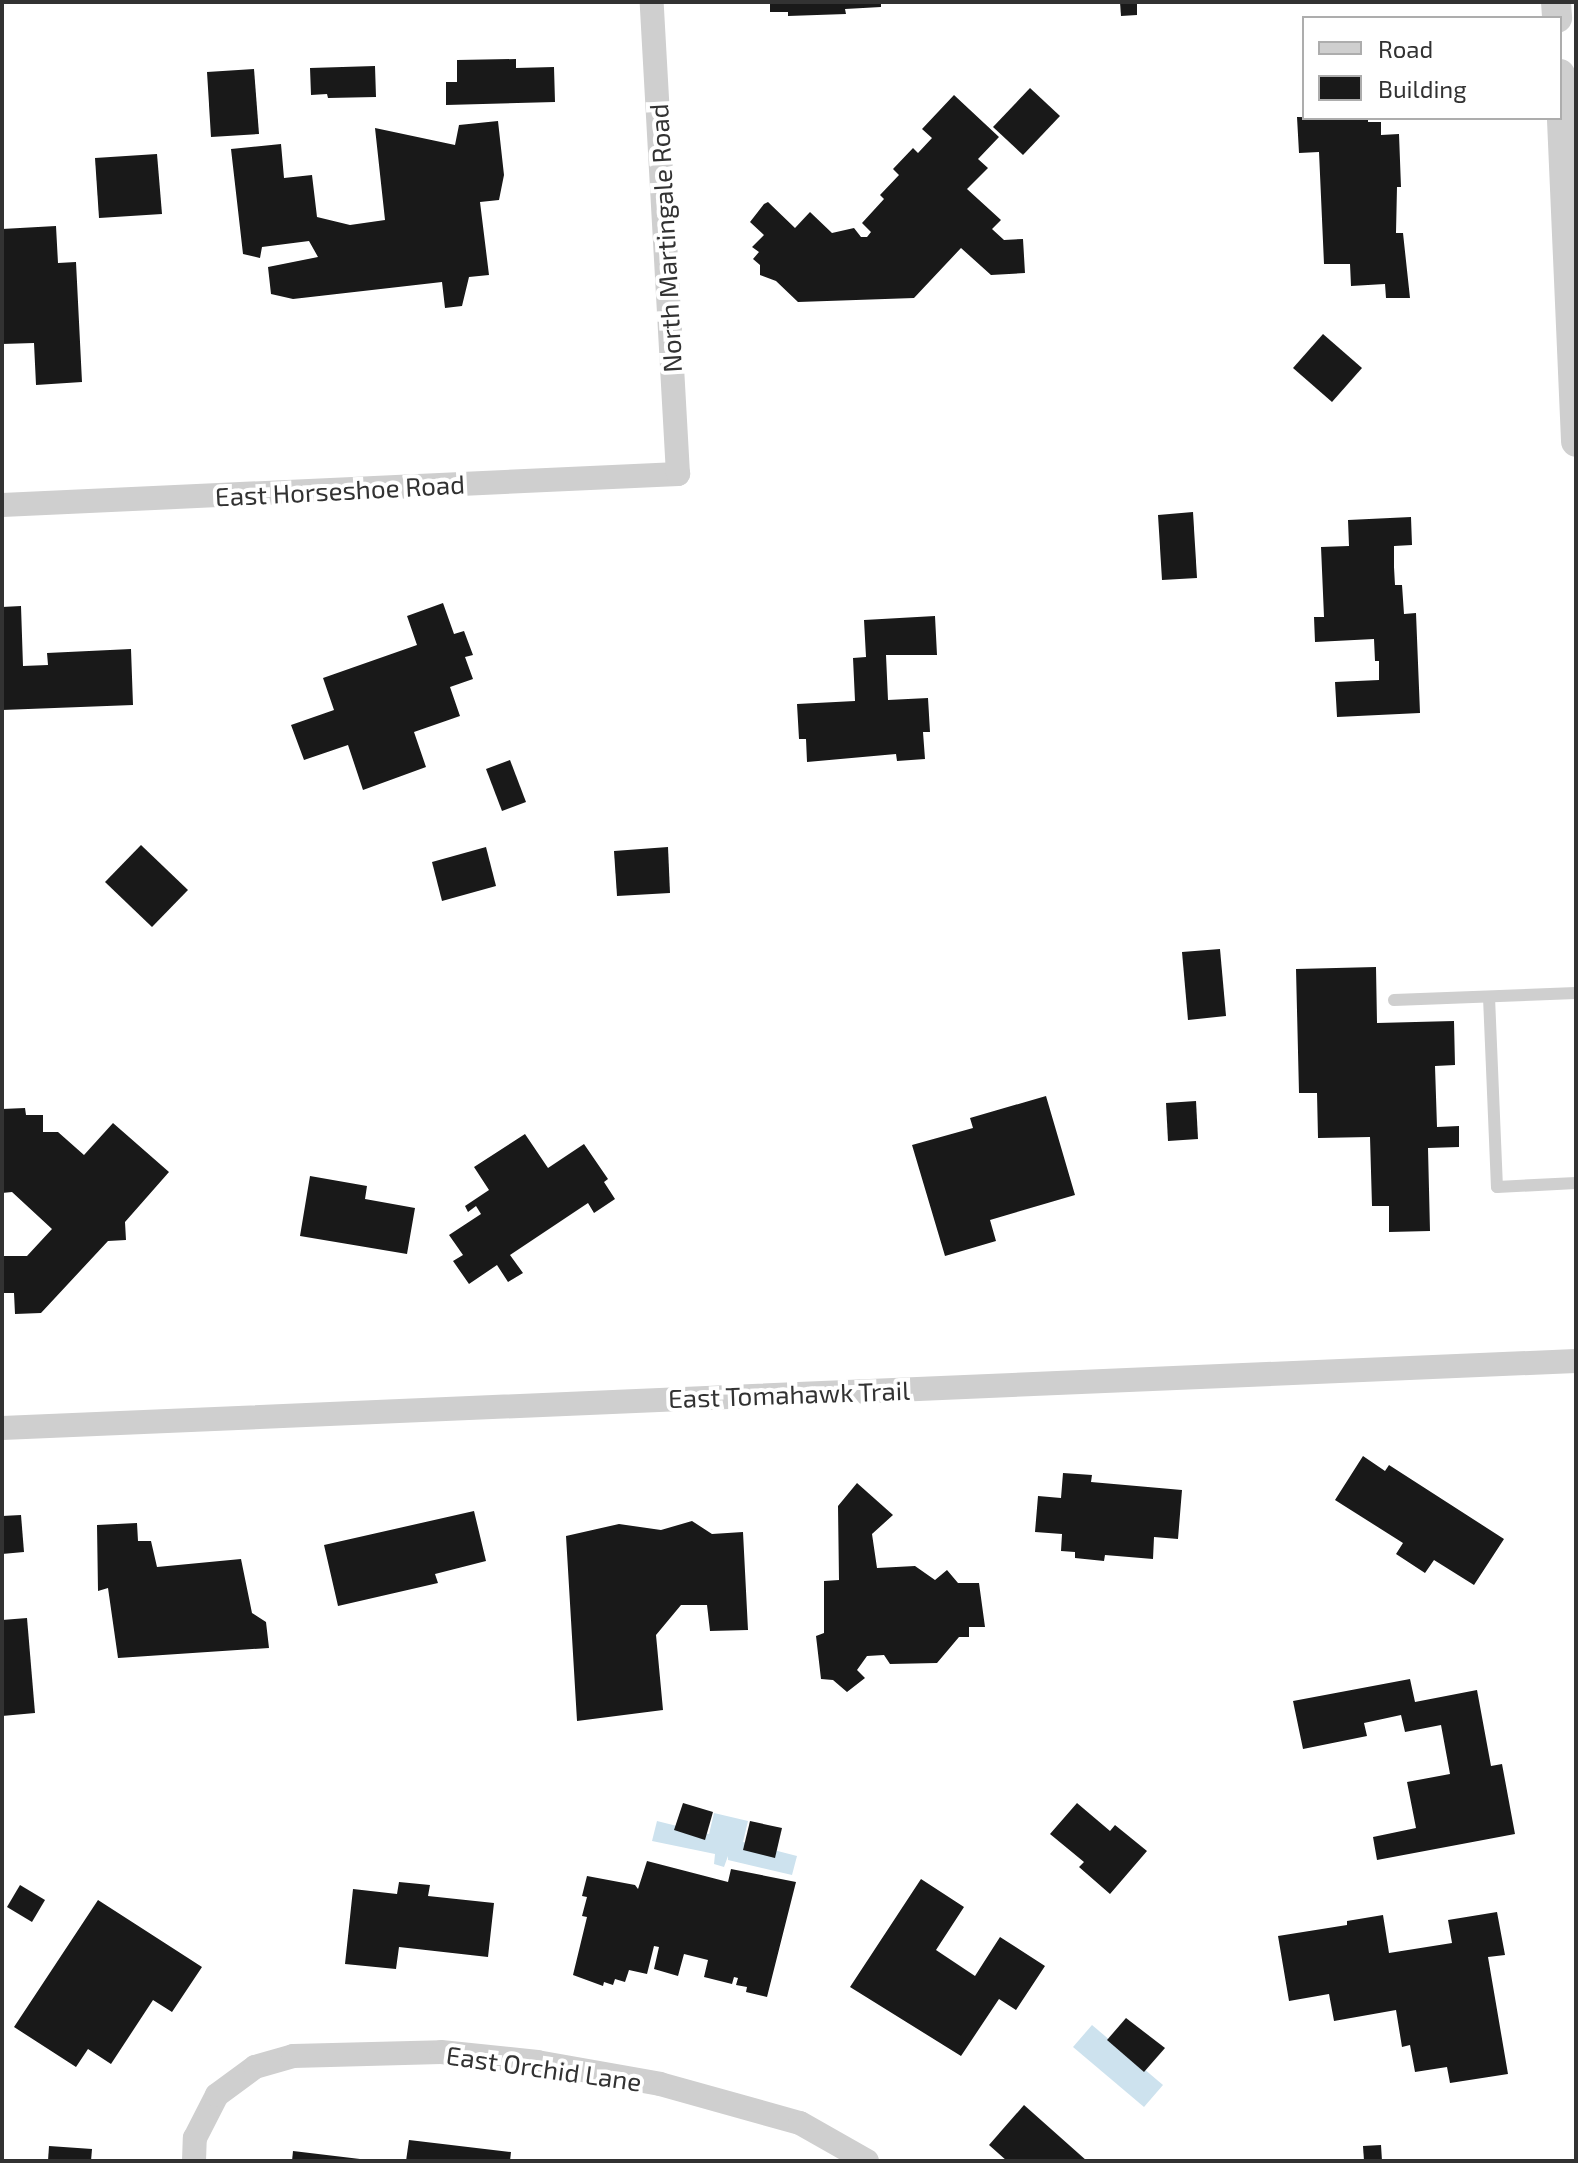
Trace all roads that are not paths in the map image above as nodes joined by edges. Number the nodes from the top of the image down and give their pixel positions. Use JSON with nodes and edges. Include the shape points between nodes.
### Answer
{"nodes":[{"id":1,"x":652,"y":2,"type":"edge"},
{"id":2,"x":1566,"y":91,"type":"edge"},
{"id":3,"x":1576,"y":442,"type":"edge"},
{"id":4,"x":678,"y":474,"type":"joint"},
{"id":5,"x":2,"y":505,"type":"edge"},
{"id":6,"x":1576,"y":993,"type":"edge"},
{"id":7,"x":1489,"y":997,"type":"junction"},
{"id":8,"x":1394,"y":1000,"type":"dead end"},
{"id":9,"x":1576,"y":1183,"type":"edge"},
{"id":10,"x":1576,"y":1361,"type":"edge"},
{"id":11,"x":2,"y":1428,"type":"edge"},
{"id":12,"x":194,"y":2161,"type":"edge"},
{"id":13,"x":867,"y":2161,"type":"edge"}],
"edges":[{"from":1,"to":4,"type":"street","name":"North Martingale Road"},
{"from":2,"to":3,"type":"street"},
{"from":4,"to":5,"type":"street","name":"East Horseshoe Road"},
{"from":6,"to":7,"type":"lane"},
{"from":7,"to":8,"type":"lane"},
{"from":7,"to":9,"type":"lane","via":[[1497,1187]]},
{"from":10,"to":11,"type":"street","name":"East Tomahawk Trail"},
{"from":12,"to":13,"type":"street","name":"East Orchid Lane","via":[[195,2138],[217,2095],[255,2067],[293,2056],[441,2052],[674,2087],[800,2123]]}]}
